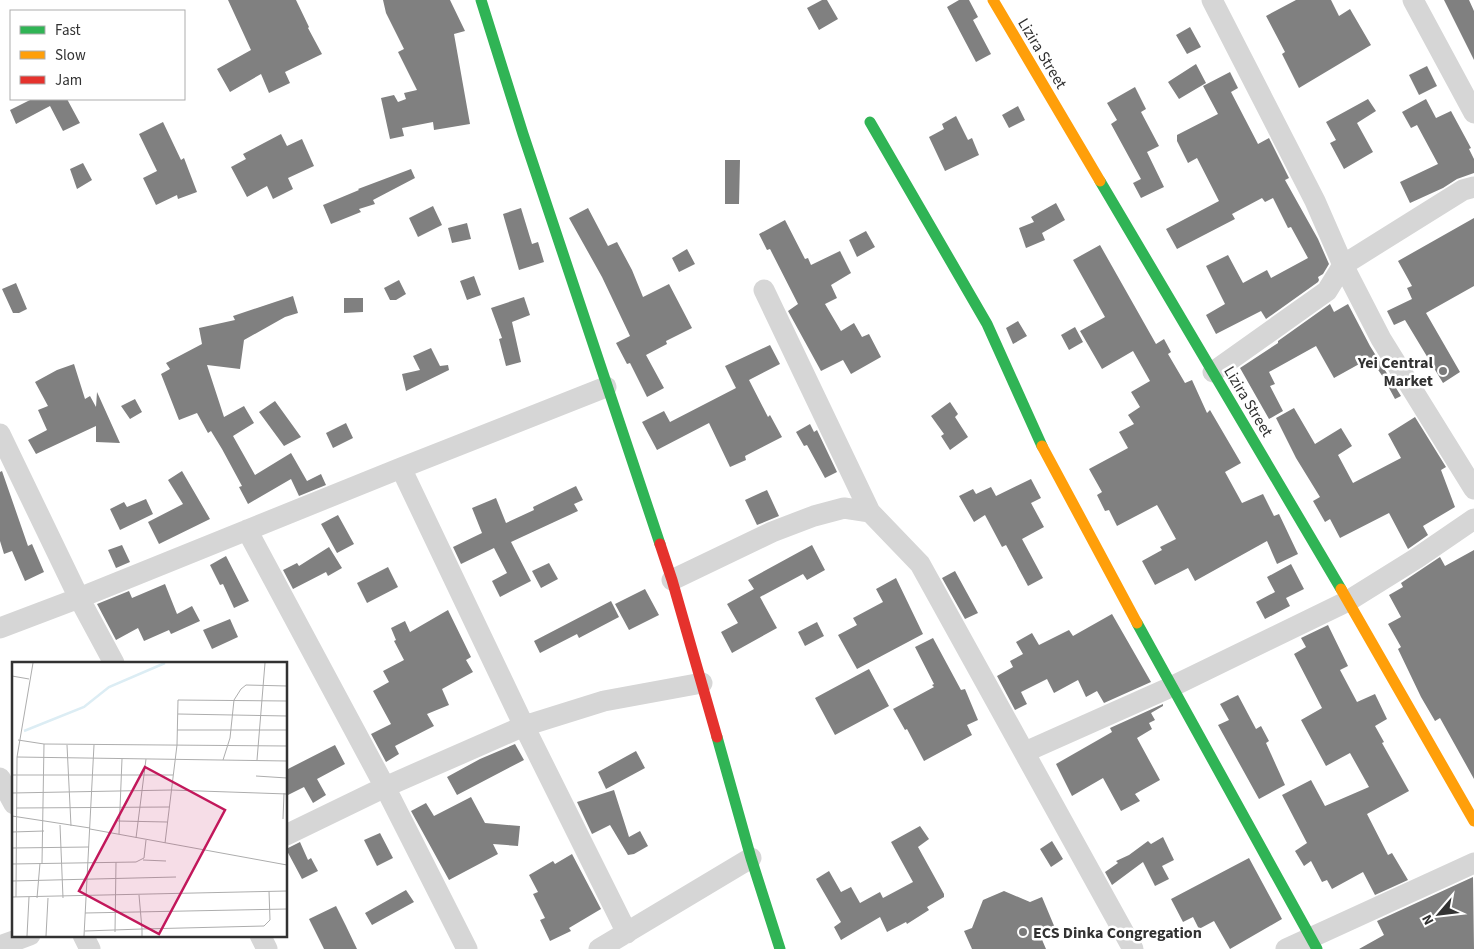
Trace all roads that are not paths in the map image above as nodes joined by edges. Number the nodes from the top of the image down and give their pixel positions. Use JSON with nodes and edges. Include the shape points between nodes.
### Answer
{"nodes":[{"id":1,"x":481,"y":0,"type":"edge"},
{"id":2,"x":993,"y":0,"type":"edge"},
{"id":3,"x":1212,"y":0,"type":"edge"},
{"id":4,"x":1413,"y":0,"type":"edge"},
{"id":5,"x":1474,"y":113,"type":"edge"},
{"id":6,"x":870,"y":122,"type":"dead end"},
{"id":7,"x":1474,"y":187,"type":"edge"},
{"id":8,"x":1343,"y":265,"type":"junction"},
{"id":9,"x":764,"y":290,"type":"dead end"},
{"id":10,"x":1213,"y":372,"type":"junction"},
{"id":11,"x":606,"y":387,"type":"junction"},
{"id":12,"x":0,"y":434,"type":"edge"},
{"id":13,"x":401,"y":468,"type":"junction"},
{"id":14,"x":1474,"y":489,"type":"edge"},
{"id":15,"x":870,"y":512,"type":"junction"},
{"id":16,"x":1474,"y":519,"type":"edge"},
{"id":17,"x":247,"y":530,"type":"junction"},
{"id":18,"x":672,"y":580,"type":"junction"},
{"id":19,"x":79,"y":598,"type":"junction"},
{"id":20,"x":1348,"y":601,"type":"junction"},
{"id":21,"x":0,"y":628,"type":"edge"},
{"id":22,"x":113,"y":662,"type":"edge"},
{"id":23,"x":702,"y":683,"type":"junction"},
{"id":24,"x":1171,"y":687,"type":"junction"},
{"id":25,"x":524,"y":726,"type":"junction"},
{"id":26,"x":1025,"y":752,"type":"junction"},
{"id":27,"x":0,"y":778,"type":"edge"},
{"id":28,"x":385,"y":786,"type":"junction"},
{"id":29,"x":12,"y":800,"type":"edge"},
{"id":30,"x":1474,"y":821,"type":"edge"},
{"id":31,"x":288,"y":834,"type":"edge"},
{"id":32,"x":751,"y":858,"type":"junction"},
{"id":33,"x":1474,"y":863,"type":"edge"},
{"id":34,"x":627,"y":933,"type":"junction"},
{"id":35,"x":27,"y":936,"type":"edge"},
{"id":36,"x":83,"y":936,"type":"edge"},
{"id":37,"x":260,"y":936,"type":"edge"},
{"id":38,"x":1314,"y":943,"type":"edge"},
{"id":39,"x":0,"y":946,"type":"edge"},
{"id":40,"x":90,"y":949,"type":"edge"},
{"id":41,"x":267,"y":949,"type":"edge"},
{"id":42,"x":467,"y":949,"type":"edge"},
{"id":43,"x":599,"y":949,"type":"edge"},
{"id":44,"x":780,"y":949,"type":"edge"},
{"id":45,"x":1133,"y":949,"type":"edge"},
{"id":46,"x":1286,"y":949,"type":"edge"}],
"edges":[{"from":1,"to":11,"type":"street"},
{"from":2,"to":10,"type":"street","name":"Lizira Street"},
{"from":3,"to":8,"type":"street","via":[[1315,202]]},
{"from":4,"to":5,"type":"street"},
{"from":6,"to":24,"type":"street","via":[[987,324],[1034,431]]},
{"from":7,"to":8,"type":"street","via":[[1463,190]]},
{"from":8,"to":10,"type":"street","via":[[1328,291]]},
{"from":8,"to":14,"type":"street","via":[[1381,339]]},
{"from":9,"to":15,"type":"street"},
{"from":10,"to":20,"type":"street","name":"Lizira Street"},
{"from":11,"to":13,"type":"street"},
{"from":11,"to":18,"type":"street"},
{"from":12,"to":19,"type":"street"},
{"from":13,"to":17,"type":"street"},
{"from":13,"to":25,"type":"street"},
{"from":15,"to":18,"type":"street","via":[[844,508],[814,516],[772,532]]},
{"from":15,"to":26,"type":"street","via":[[920,564]]},
{"from":16,"to":20,"type":"street"},
{"from":17,"to":19,"type":"street"},
{"from":17,"to":28,"type":"street"},
{"from":18,"to":23,"type":"street"},
{"from":19,"to":21,"type":"street"},
{"from":19,"to":22,"type":"street"},
{"from":20,"to":24,"type":"street"},
{"from":20,"to":30,"type":"street","name":"Lizira Street"},
{"from":23,"to":25,"type":"street","via":[[604,701]]},
{"from":23,"to":32,"type":"street"},
{"from":24,"to":26,"type":"street"},
{"from":24,"to":38,"type":"street"},
{"from":25,"to":28,"type":"street"},
{"from":25,"to":34,"type":"street"},
{"from":26,"to":45,"type":"street"},
{"from":27,"to":29,"type":"street"},
{"from":28,"to":31,"type":"street"},
{"from":28,"to":42,"type":"street"},
{"from":32,"to":34,"type":"street"},
{"from":32,"to":44,"type":"street"},
{"from":33,"to":38,"type":"street"},
{"from":34,"to":43,"type":"street"},
{"from":35,"to":39,"type":"street"},
{"from":36,"to":40,"type":"street"},
{"from":37,"to":41,"type":"street"},
{"from":38,"to":46,"type":"street"}]}
